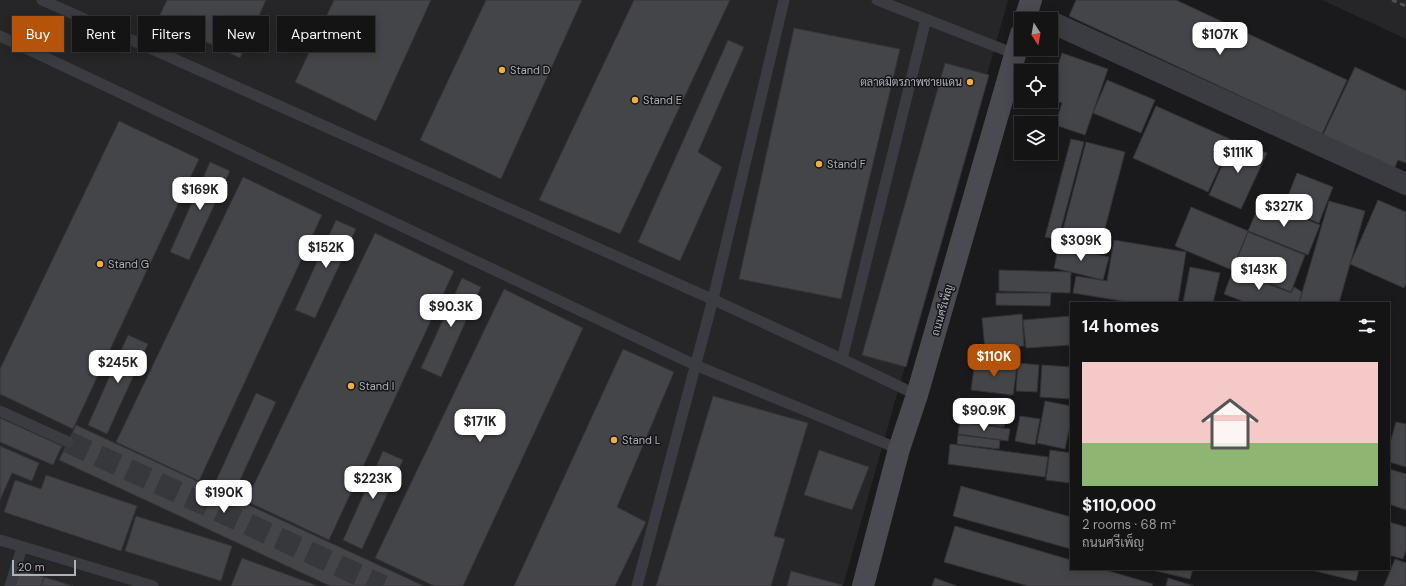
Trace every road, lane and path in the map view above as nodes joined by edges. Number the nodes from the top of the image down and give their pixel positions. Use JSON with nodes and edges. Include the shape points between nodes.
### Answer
{"nodes":[{"id":1,"x":42,"y":0,"type":"edge"},
{"id":2,"x":784,"y":0,"type":"edge"},
{"id":3,"x":877,"y":0,"type":"edge"},
{"id":4,"x":926,"y":19,"type":"junction"},
{"id":5,"x":1058,"y":25,"type":"edge"},
{"id":6,"x":0,"y":36,"type":"edge"},
{"id":7,"x":1014,"y":43,"type":"edge"},
{"id":8,"x":1015,"y":56,"type":"edge"},
{"id":9,"x":1406,"y":184,"type":"edge"},
{"id":10,"x":713,"y":299,"type":"junction"},
{"id":11,"x":842,"y":359,"type":"junction"},
{"id":12,"x":695,"y":365,"type":"junction"},
{"id":13,"x":917,"y":395,"type":"junction"},
{"id":14,"x":0,"y":410,"type":"edge"},
{"id":15,"x":68,"y":442,"type":"tunnel mouth"},
{"id":16,"x":900,"y":449,"type":"junction"},
{"id":17,"x":0,"y":540,"type":"edge"},
{"id":18,"x":22,"y":547,"type":"junction"},
{"id":19,"x":10,"y":586,"type":"edge"},
{"id":20,"x":154,"y":586,"type":"edge"},
{"id":21,"x":637,"y":586,"type":"edge"},
{"id":22,"x":863,"y":586,"type":"edge"}],
"edges":[{"from":1,"to":10,"type":"lane"},
{"from":2,"to":10,"type":"lane"},
{"from":3,"to":4,"type":"lane"},
{"from":4,"to":7,"type":"lane"},
{"from":4,"to":11,"type":"lane"},
{"from":5,"to":9,"type":"street"},
{"from":6,"to":12,"type":"lane"},
{"from":8,"to":13,"type":"main road","name":"ถนนศรีเพ็ญ"},
{"from":10,"to":11,"type":"lane"},
{"from":10,"to":12,"type":"lane"},
{"from":11,"to":13,"type":"lane"},
{"from":12,"to":16,"type":"lane"},
{"from":12,"to":21,"type":"lane"},
{"from":13,"to":16,"type":"main road","name":"ถนนศรีเพ็ญ"},
{"from":14,"to":15,"type":"lane"},
{"from":16,"to":22,"type":"main road","name":"ถนนศรีเพ็ญ"},
{"from":17,"to":18,"type":"lane"},
{"from":18,"to":19,"type":"lane"},
{"from":18,"to":20,"type":"lane"}]}
